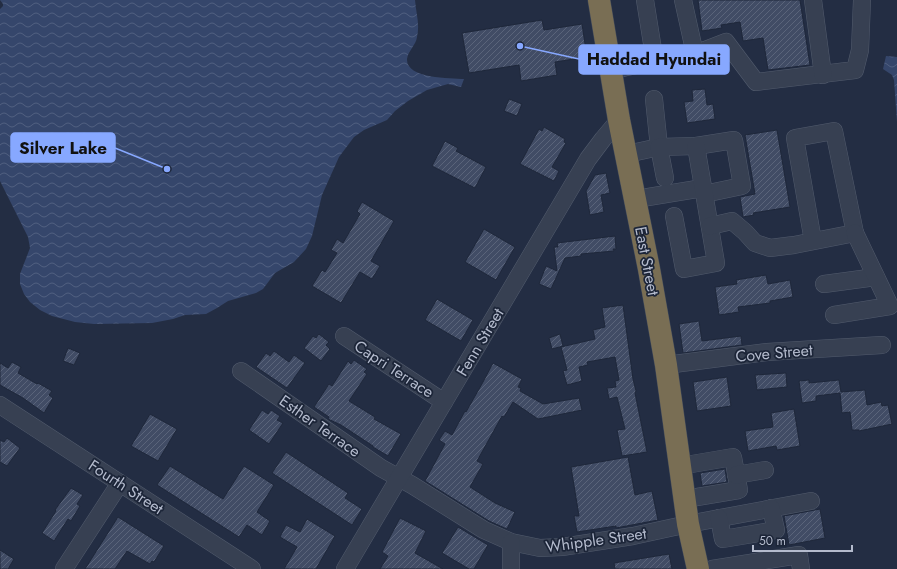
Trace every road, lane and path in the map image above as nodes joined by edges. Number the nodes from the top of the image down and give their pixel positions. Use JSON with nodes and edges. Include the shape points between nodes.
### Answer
{"nodes":[{"id":1,"x":600,"y":0,"type":"edge"},
{"id":2,"x":645,"y":0,"type":"edge"},
{"id":3,"x":683,"y":0,"type":"edge"},
{"id":4,"x":813,"y":0,"type":"edge"},
{"id":5,"x":862,"y":0,"type":"edge"},
{"id":6,"x":695,"y":54,"type":"junction"},
{"id":7,"x":655,"y":62,"type":"junction"},
{"id":8,"x":611,"y":71,"type":"junction"},
{"id":9,"x":823,"y":75,"type":"junction"},
{"id":10,"x":654,"y":99,"type":"dead end"},
{"id":11,"x":620,"y":120,"type":"junction"},
{"id":12,"x":696,"y":146,"type":"junction"},
{"id":13,"x":659,"y":147,"type":"junction"},
{"id":14,"x":627,"y":154,"type":"junction"},
{"id":15,"x":665,"y":178,"type":"dead end"},
{"id":16,"x":703,"y":191,"type":"junction"},
{"id":17,"x":636,"y":199,"type":"junction"},
{"id":18,"x":674,"y":216,"type":"dead end"},
{"id":19,"x":710,"y":226,"type":"junction"},
{"id":20,"x":855,"y":233,"type":"junction"},
{"id":21,"x":812,"y":241,"type":"junction"},
{"id":22,"x":876,"y":277,"type":"junction"},
{"id":23,"x":824,"y":284,"type":"dead end"},
{"id":24,"x":834,"y":315,"type":"dead end"},
{"id":25,"x":344,"y":336,"type":"dead end"},
{"id":26,"x":882,"y":344,"type":"dead end"},
{"id":27,"x":666,"y":365,"type":"junction"},
{"id":28,"x":241,"y":371,"type":"dead end"},
{"id":29,"x":444,"y":402,"type":"junction"},
{"id":30,"x":0,"y":405,"type":"edge"},
{"id":31,"x":692,"y":467,"type":"junction"},
{"id":32,"x":735,"y":468,"type":"junction"},
{"id":33,"x":765,"y":470,"type":"dead end"},
{"id":34,"x":400,"y":478,"type":"junction"},
{"id":35,"x":120,"y":483,"type":"junction"},
{"id":36,"x":685,"y":499,"type":"junction"},
{"id":37,"x":811,"y":501,"type":"dead end"},
{"id":38,"x":772,"y":508,"type":"junction"},
{"id":39,"x":719,"y":518,"type":"junction"},
{"id":40,"x":688,"y":524,"type":"junction"},
{"id":41,"x":511,"y":542,"type":"junction"},
{"id":42,"x":64,"y":569,"type":"edge"},
{"id":43,"x":252,"y":569,"type":"edge"},
{"id":44,"x":345,"y":569,"type":"edge"},
{"id":45,"x":512,"y":569,"type":"edge"},
{"id":46,"x":691,"y":569,"type":"edge"},
{"id":47,"x":698,"y":569,"type":"edge"},
{"id":48,"x":712,"y":569,"type":"edge"},
{"id":49,"x":801,"y":569,"type":"edge"}],
"edges":[{"from":1,"to":8,"type":"highway","name":"East Street"},
{"from":2,"to":7,"type":"street"},
{"from":3,"to":6,"type":"street"},
{"from":4,"to":9,"type":"street"},
{"from":5,"to":9,"type":"street","via":[[860,50],[855,70]]},
{"from":6,"to":7,"type":"street"},
{"from":6,"to":9,"type":"street","via":[[726,42],[756,82]]},
{"from":7,"to":8,"type":"street"},
{"from":8,"to":11,"type":"highway","name":"East Street"},
{"from":10,"to":13,"type":"street"},
{"from":11,"to":14,"type":"highway","name":"East Street"},
{"from":11,"to":29,"type":"street","name":"Fenn Street","via":[[588,159]]},
{"from":12,"to":13,"type":"street"},
{"from":12,"to":16,"type":"street"},
{"from":12,"to":16,"type":"street","via":[[734,140],[742,186]]},
{"from":13,"to":14,"type":"street"},
{"from":13,"to":15,"type":"street"},
{"from":14,"to":17,"type":"highway","name":"East Street"},
{"from":16,"to":17,"type":"street"},
{"from":16,"to":19,"type":"street"},
{"from":17,"to":27,"type":"highway","name":"East Street"},
{"from":18,"to":19,"type":"street","via":[[684,269],[716,264]]},
{"from":19,"to":21,"type":"street","via":[[732,222],[755,243],[770,248]]},
{"from":20,"to":21,"type":"street"},
{"from":20,"to":21,"type":"street","via":[[834,131],[795,138]]},
{"from":20,"to":22,"type":"street"},
{"from":22,"to":23,"type":"street"},
{"from":22,"to":24,"type":"street","via":[[890,306]]},
{"from":25,"to":29,"type":"street","name":"Capri Terrace"},
{"from":26,"to":27,"type":"street","name":"Cove Street","via":[[767,352]]},
{"from":27,"to":31,"type":"highway","name":"East Street"},
{"from":28,"to":34,"type":"street","name":"Esther Terrace","via":[[369,460]]},
{"from":29,"to":34,"type":"street","name":"Fenn Street"},
{"from":30,"to":35,"type":"street","name":"Fourth Street"},
{"from":31,"to":32,"type":"street"},
{"from":31,"to":32,"type":"street","via":[[733,457]]},
{"from":31,"to":36,"type":"highway","name":"East Street"},
{"from":32,"to":33,"type":"street"},
{"from":32,"to":36,"type":"street","via":[[739,490]]},
{"from":34,"to":41,"type":"street","name":"Whipple Street","via":[[484,530]]},
{"from":34,"to":44,"type":"street","name":"Fenn Street"},
{"from":35,"to":42,"type":"street"},
{"from":35,"to":43,"type":"street","name":"Fourth Street"},
{"from":36,"to":40,"type":"highway","name":"East Street"},
{"from":37,"to":38,"type":"street","name":"Whipple Street"},
{"from":38,"to":39,"type":"street","name":"Whipple Street"},
{"from":38,"to":39,"type":"street","via":[[776,530],[723,539]]},
{"from":39,"to":40,"type":"street","name":"Whipple Street"},
{"from":40,"to":41,"type":"street","name":"Whipple Street","via":[[562,547],[540,548]]},
{"from":40,"to":46,"type":"highway","name":"East Street"},
{"from":40,"to":47,"type":"highway","name":"East Street"},
{"from":41,"to":45,"type":"street"},
{"from":48,"to":49,"type":"street","via":[[799,555]]}]}
